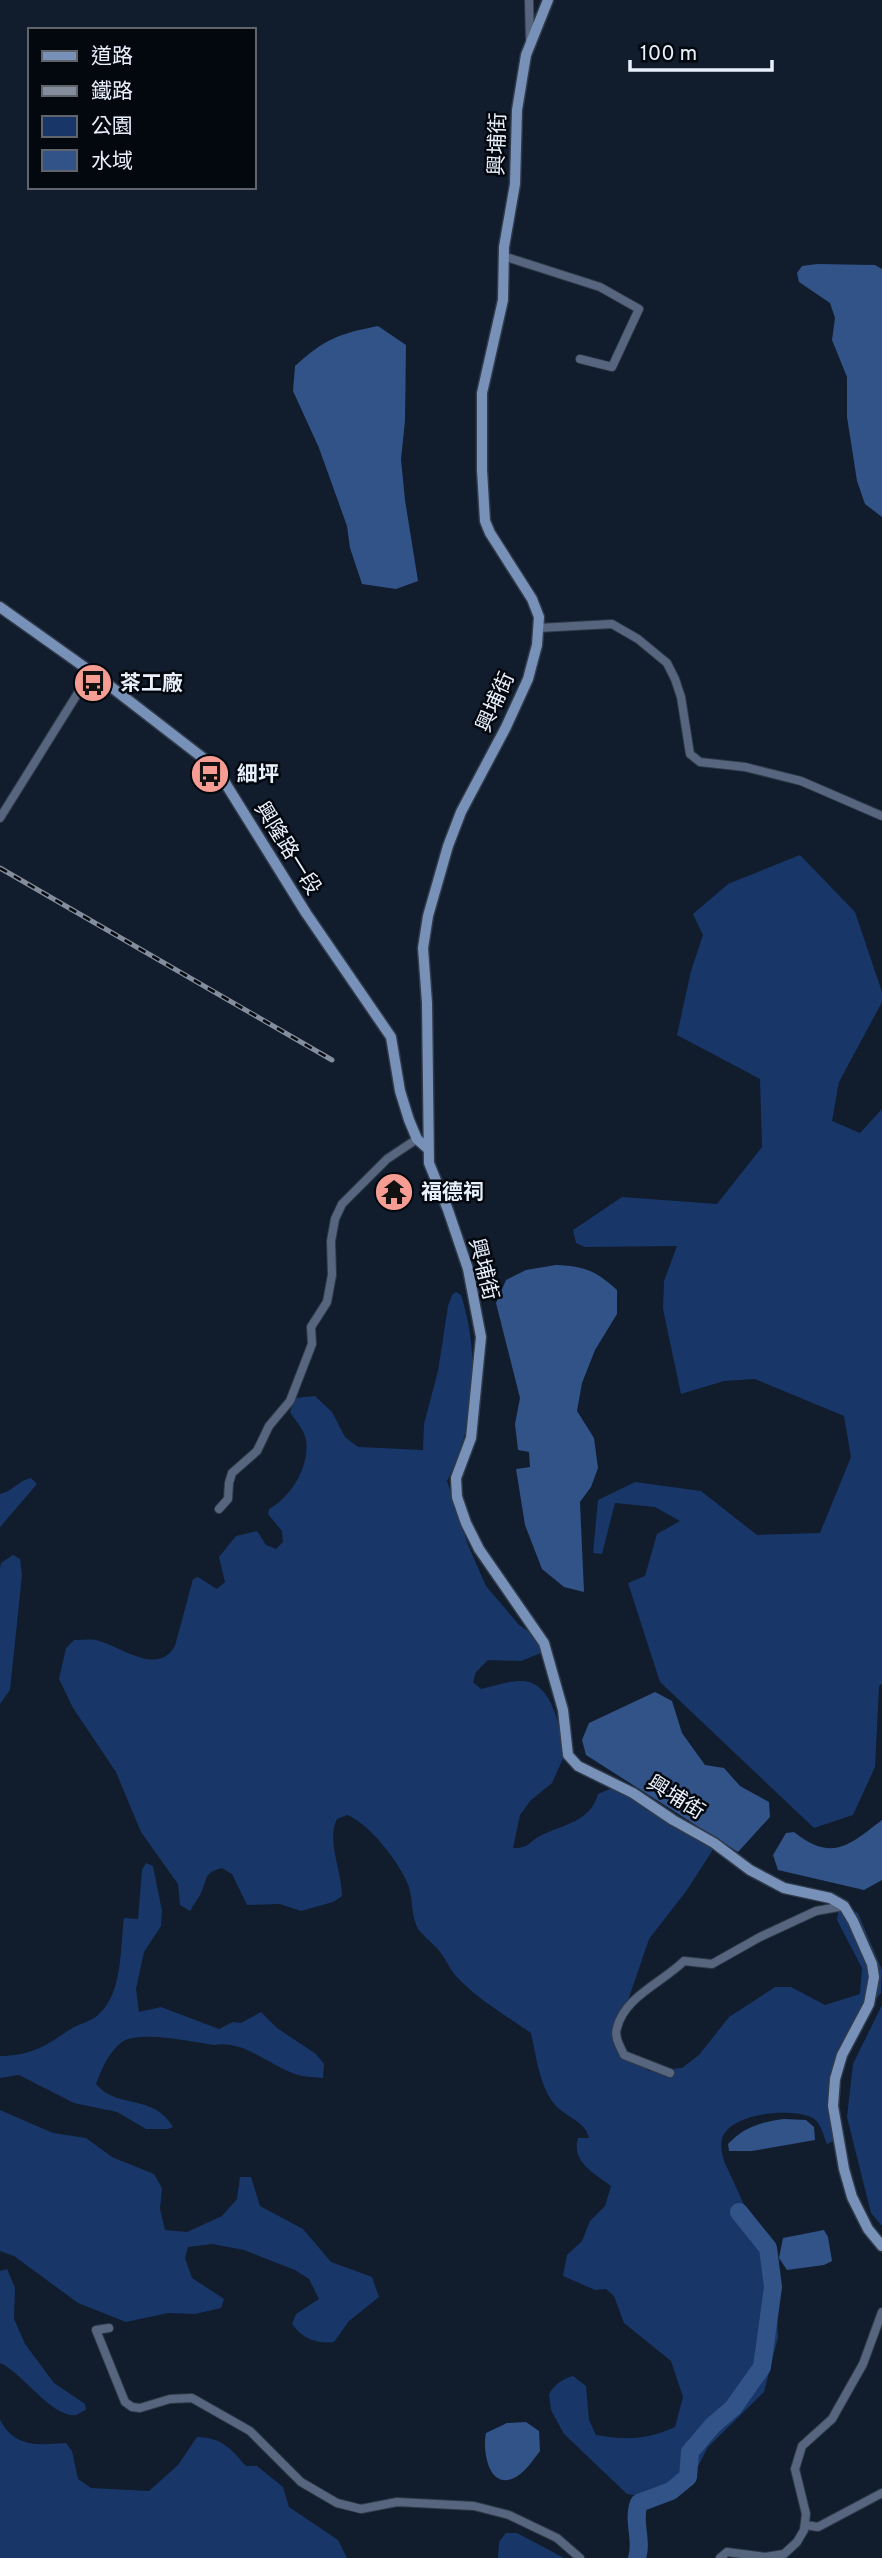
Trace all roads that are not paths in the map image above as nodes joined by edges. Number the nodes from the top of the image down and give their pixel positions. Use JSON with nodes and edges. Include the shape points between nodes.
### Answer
{"nodes":[{"id":1,"x":529,"y":0,"type":"edge"},
{"id":2,"x":548,"y":0,"type":"edge"},
{"id":3,"x":530,"y":40,"type":"junction"},
{"id":4,"x":503,"y":256,"type":"junction"},
{"id":5,"x":580,"y":359,"type":"dead end"},
{"id":6,"x":0,"y":607,"type":"edge"},
{"id":7,"x":538,"y":628,"type":"junction"},
{"id":8,"x":91,"y":672,"type":"junction"},
{"id":9,"x":882,"y":816,"type":"edge"},
{"id":10,"x":0,"y":818,"type":"edge"},
{"id":11,"x":427,"y":1105,"type":"junction"},
{"id":12,"x":405,"y":1110,"type":"junction"},
{"id":13,"x":417,"y":1139,"type":"junction"},
{"id":14,"x":427,"y":1148,"type":"junction"},
{"id":15,"x":219,"y":1509,"type":"dead end"},
{"id":16,"x":844,"y":1906,"type":"junction"},
{"id":17,"x":878,"y":1977,"type":"edge"},
{"id":18,"x":670,"y":2073,"type":"dead end"},
{"id":19,"x":882,"y":2246,"type":"edge"},
{"id":20,"x":882,"y":2312,"type":"edge"},
{"id":21,"x":109,"y":2328,"type":"dead end"},
{"id":22,"x":882,"y":2493,"type":"edge"},
{"id":23,"x":805,"y":2525,"type":"junction"},
{"id":24,"x":580,"y":2558,"type":"edge"},
{"id":25,"x":720,"y":2558,"type":"edge"}],
"edges":[{"from":1,"to":3,"type":"street"},
{"from":2,"to":3,"type":"street","name":"興埔街"},
{"from":3,"to":4,"type":"street","name":"興埔街","via":[[517,110],[515,184]]},
{"from":4,"to":5,"type":"street","via":[[600,287],[639,309],[612,367]]},
{"from":4,"to":7,"type":"street","name":"興埔街","via":[[503,300],[482,393],[485,521],[532,599]]},
{"from":6,"to":8,"type":"street","name":"興隆路一段"},
{"from":7,"to":9,"type":"street","via":[[612,624],[638,639],[667,663],[681,698],[690,754],[700,762],[801,781]]},
{"from":7,"to":11,"type":"street","name":"興埔街","via":[[528,678],[461,812],[428,916],[423,948]]},
{"from":8,"to":10,"type":"street"},
{"from":8,"to":12,"type":"street","name":"興隆路一段","via":[[219,773],[306,913],[391,1037]]},
{"from":11,"to":12,"type":"street","via":[[417,1116]]},
{"from":11,"to":14,"type":"street","name":"興埔街"},
{"from":12,"to":13,"type":"street","name":"興隆路一段"},
{"from":13,"to":14,"type":"street","name":"興隆路一段"},
{"from":13,"to":15,"type":"street","via":[[387,1159],[342,1204],[331,1241],[327,1302],[311,1327],[312,1344],[290,1401],[269,1426],[257,1451],[232,1473],[228,1499]]},
{"from":14,"to":16,"type":"street","name":"興埔街","via":[[468,1269],[481,1337],[471,1438],[456,1478],[457,1497],[479,1549],[544,1643],[563,1710],[568,1755],[578,1766],[633,1793],[750,1870],[785,1888],[830,1898]]},
{"from":16,"to":17,"type":"street"},
{"from":16,"to":18,"type":"street","via":[[816,1911],[712,1964],[684,1961],[630,2004],[616,2029],[624,2055]]},
{"from":17,"to":19,"type":"street","via":[[842,2054],[833,2106],[852,2197]]},
{"from":20,"to":23,"type":"street","via":[[863,2364],[832,2419],[802,2446],[795,2469]]},
{"from":21,"to":24,"type":"street","via":[[96,2330],[125,2402],[132,2407],[192,2398],[250,2431],[301,2482],[337,2503],[361,2509],[397,2502],[474,2505],[509,2515],[557,2538]]},
{"from":22,"to":23,"type":"street","via":[[818,2527]]},
{"from":23,"to":25,"type":"street","via":[[784,2554],[765,2557],[727,2552]]}]}
